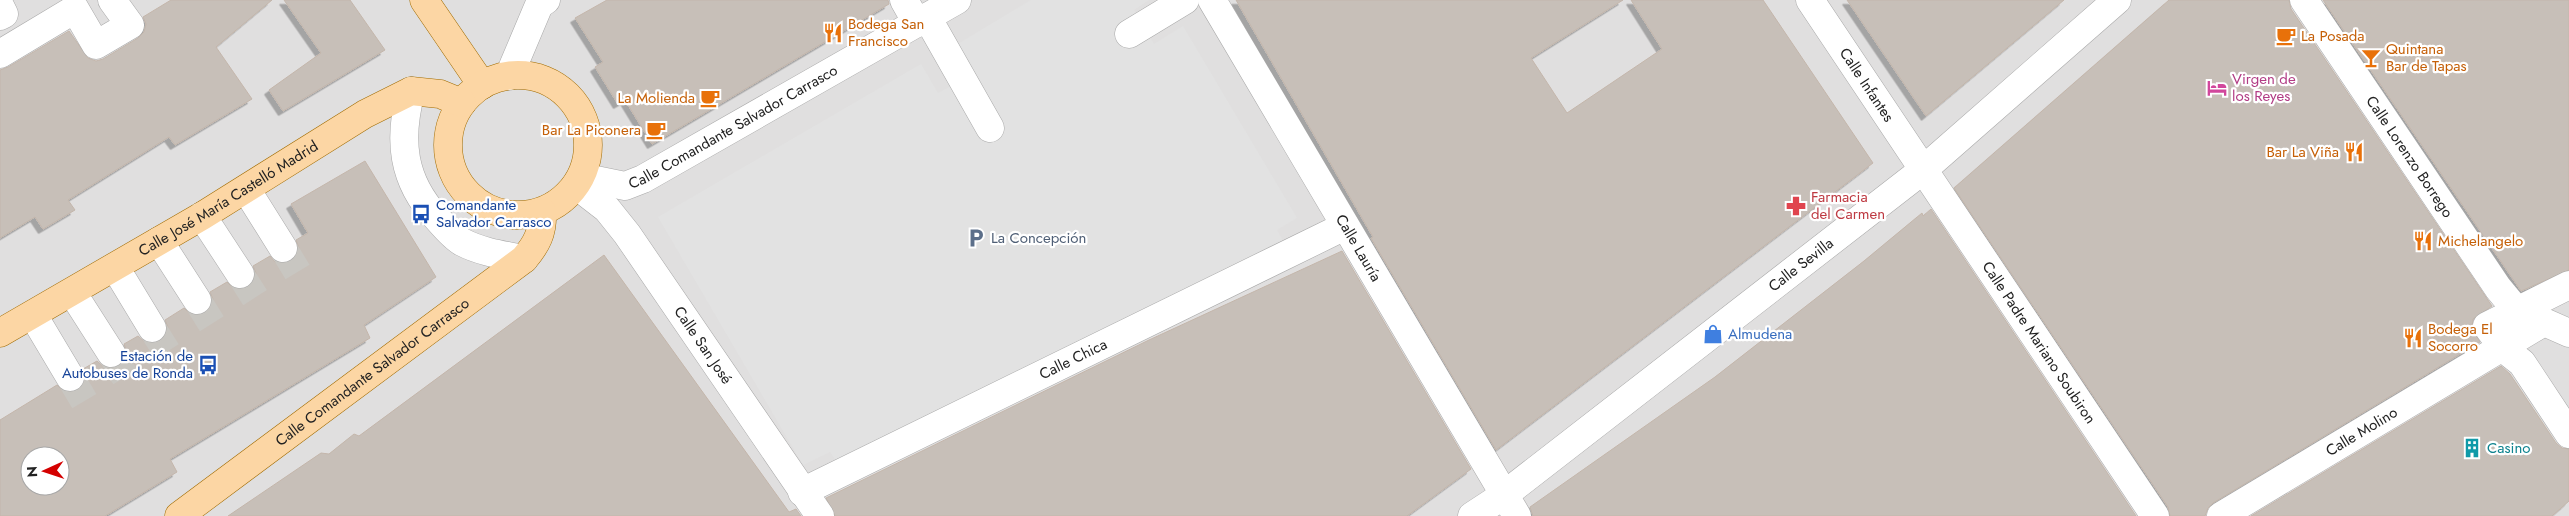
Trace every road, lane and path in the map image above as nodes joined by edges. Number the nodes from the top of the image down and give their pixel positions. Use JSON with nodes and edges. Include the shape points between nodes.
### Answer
{"nodes":[{"id":1,"x":112,"y":0,"type":"edge"},
{"id":2,"x":424,"y":0,"type":"edge"},
{"id":3,"x":546,"y":0,"type":"edge"},
{"id":4,"x":904,"y":0,"type":"edge"},
{"id":5,"x":958,"y":0,"type":"edge"},
{"id":6,"x":1185,"y":0,"type":"edge"},
{"id":7,"x":1212,"y":0,"type":"edge"},
{"id":8,"x":1810,"y":0,"type":"edge"},
{"id":9,"x":2117,"y":0,"type":"edge"},
{"id":10,"x":2304,"y":0,"type":"edge"},
{"id":11,"x":0,"y":6,"type":"edge"},
{"id":12,"x":0,"y":16,"type":"edge"},
{"id":13,"x":922,"y":20,"type":"junction"},
{"id":14,"x":1129,"y":34,"type":"dead end"},
{"id":15,"x":0,"y":54,"type":"edge"},
{"id":16,"x":509,"y":76,"type":"junction"},
{"id":17,"x":482,"y":85,"type":"junction"},
{"id":18,"x":412,"y":91,"type":"junction"},
{"id":19,"x":462,"y":103,"type":"junction"},
{"id":20,"x":990,"y":128,"type":"dead end"},
{"id":21,"x":1923,"y":170,"type":"junction"},
{"id":22,"x":578,"y":181,"type":"junction"},
{"id":23,"x":246,"y":189,"type":"junction"},
{"id":24,"x":542,"y":212,"type":"junction"},
{"id":25,"x":202,"y":216,"type":"junction"},
{"id":26,"x":1345,"y":226,"type":"junction"},
{"id":27,"x":159,"y":241,"type":"junction"},
{"id":28,"x":283,"y":248,"type":"tunnel mouth"},
{"id":29,"x":524,"y":259,"type":"junction"},
{"id":30,"x":115,"y":267,"type":"junction"},
{"id":31,"x":240,"y":274,"type":"tunnel mouth"},
{"id":32,"x":2569,"y":285,"type":"edge"},
{"id":33,"x":72,"y":292,"type":"junction"},
{"id":34,"x":197,"y":300,"type":"tunnel mouth"},
{"id":35,"x":2517,"y":311,"type":"junction"},
{"id":36,"x":33,"y":315,"type":"junction"},
{"id":37,"x":152,"y":328,"type":"tunnel mouth"},
{"id":38,"x":2569,"y":332,"type":"edge"},
{"id":39,"x":0,"y":333,"type":"edge"},
{"id":40,"x":2503,"y":348,"type":"junction"},
{"id":41,"x":110,"y":352,"type":"tunnel mouth"},
{"id":42,"x":70,"y":377,"type":"tunnel mouth"},
{"id":43,"x":2569,"y":434,"type":"edge"},
{"id":44,"x":802,"y":492,"type":"junction"},
{"id":45,"x":1511,"y":506,"type":"edge"},
{"id":46,"x":179,"y":516,"type":"edge"},
{"id":47,"x":820,"y":516,"type":"edge"},
{"id":48,"x":1472,"y":516,"type":"edge"},
{"id":49,"x":2155,"y":516,"type":"edge"},
{"id":50,"x":2221,"y":516,"type":"edge"}],
"edges":[{"from":1,"to":15,"type":"street","via":[[130,25],[96,45],[75,9]]},
{"from":2,"to":17,"type":"main road"},
{"from":3,"to":16,"type":"street","via":[[539,5]]},
{"from":4,"to":13,"type":"street"},
{"from":5,"to":13,"type":"street","name":"Calle Comandante Salvador Carrasco"},
{"from":6,"to":14,"type":"street"},
{"from":7,"to":26,"type":"street","name":"Calle Lauría"},
{"from":8,"to":21,"type":"street","name":"Calle Infantes"},
{"from":9,"to":21,"type":"street","name":"Calle Sevilla"},
{"from":10,"to":35,"type":"street","name":"Calle Lorenzo Borrego","via":[[2498,288]]},
{"from":11,"to":12,"type":"street","via":[[4,14]]},
{"from":13,"to":20,"type":"street"},
{"from":13,"to":22,"type":"street","name":"Calle Comandante Salvador Carrasco","via":[[643,179],[625,186]]},
{"from":16,"to":17,"type":"main road"},
{"from":16,"to":22,"type":"main road","via":[[531,76],[551,83],[568,96],[580,112],[588,135],[587,156]]},
{"from":17,"to":19,"type":"main road"},
{"from":18,"to":19,"type":"main road","via":[[440,94]]},
{"from":18,"to":23,"type":"main road","name":"Calle José María Castelló Madrid","via":[[344,126]]},
{"from":18,"to":29,"type":"street","via":[[404,119],[405,159],[424,204],[460,241],[488,252]]},
{"from":19,"to":24,"type":"main road","via":[[452,123],[448,145],[451,168],[461,187],[477,203],[498,213],[520,216]]},
{"from":21,"to":45,"type":"street","name":"Calle Sevilla"},
{"from":21,"to":49,"type":"street","name":"Calle Padre Mariano Soubiron"},
{"from":22,"to":24,"type":"main road","via":[[562,201]]},
{"from":22,"to":44,"type":"street","name":"Calle San José","via":[[608,209],[627,234]]},
{"from":23,"to":25,"type":"main road","name":"Calle José María Castelló Madrid"},
{"from":23,"to":28,"type":"street"},
{"from":24,"to":29,"type":"main road","name":"Calle Comandante Salvador Carrasco","via":[[542,230],[536,246]]},
{"from":25,"to":27,"type":"main road","name":"Calle José María Castelló Madrid"},
{"from":25,"to":31,"type":"street"},
{"from":26,"to":44,"type":"street","name":"Calle Chica"},
{"from":26,"to":45,"type":"street","name":"Calle Lauría"},
{"from":27,"to":30,"type":"main road","name":"Calle José María Castelló Madrid"},
{"from":27,"to":34,"type":"street"},
{"from":29,"to":46,"type":"main road","name":"Calle Comandante Salvador Carrasco"},
{"from":30,"to":33,"type":"main road","name":"Calle José María Castelló Madrid"},
{"from":30,"to":37,"type":"street"},
{"from":32,"to":35,"type":"street"},
{"from":33,"to":36,"type":"main road","name":"Calle José María Castelló Madrid"},
{"from":33,"to":41,"type":"street"},
{"from":35,"to":40,"type":"street","via":[[2487,326]]},
{"from":36,"to":39,"type":"main road","name":"Calle José María Castelló Madrid"},
{"from":36,"to":42,"type":"street"},
{"from":38,"to":40,"type":"street","name":"Calle Molino","via":[[2544,322]]},
{"from":40,"to":43,"type":"street","via":[[2522,363]]},
{"from":40,"to":50,"type":"street","name":"Calle Molino"},
{"from":44,"to":47,"type":"street","name":"Calle San José"},
{"from":45,"to":48,"type":"street","name":"Calle Sevilla"}]}
